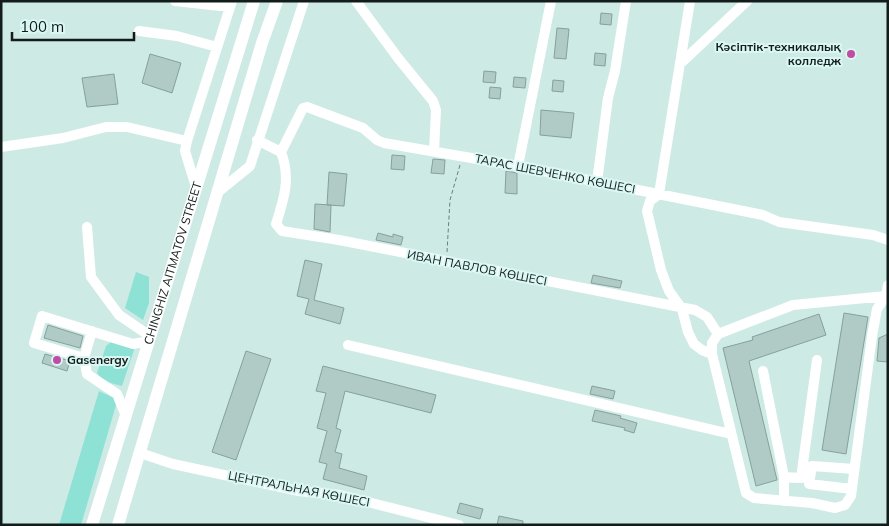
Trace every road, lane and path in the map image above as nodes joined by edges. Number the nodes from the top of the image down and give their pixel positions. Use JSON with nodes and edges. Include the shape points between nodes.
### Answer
{"nodes":[{"id":1,"x":175,"y":1,"type":"edge"},
{"id":2,"x":254,"y":1,"type":"edge"},
{"id":3,"x":277,"y":1,"type":"edge"},
{"id":4,"x":304,"y":1,"type":"edge"},
{"id":5,"x":356,"y":1,"type":"edge"},
{"id":6,"x":551,"y":1,"type":"edge"},
{"id":7,"x":626,"y":1,"type":"edge"},
{"id":8,"x":690,"y":1,"type":"edge"},
{"id":9,"x":747,"y":1,"type":"edge"},
{"id":10,"x":231,"y":4,"type":"edge"},
{"id":11,"x":139,"y":31,"type":"dead end"},
{"id":12,"x":217,"y":46,"type":"junction"},
{"id":13,"x":682,"y":62,"type":"junction"},
{"id":14,"x":257,"y":140,"type":"junction"},
{"id":15,"x":187,"y":141,"type":"junction"},
{"id":16,"x":1,"y":147,"type":"edge"},
{"id":17,"x":434,"y":151,"type":"junction"},
{"id":18,"x":281,"y":152,"type":"junction"},
{"id":19,"x":462,"y":156,"type":"junction"},
{"id":20,"x":518,"y":166,"type":"junction"},
{"id":21,"x":597,"y":182,"type":"junction"},
{"id":22,"x":196,"y":187,"type":"junction"},
{"id":23,"x":218,"y":192,"type":"junction"},
{"id":24,"x":659,"y":194,"type":"junction"},
{"id":25,"x":87,"y":227,"type":"dead end"},
{"id":26,"x":888,"y":240,"type":"edge"},
{"id":27,"x":449,"y":262,"type":"junction"},
{"id":28,"x":888,"y":285,"type":"edge"},
{"id":29,"x":887,"y":296,"type":"edge"},
{"id":30,"x":682,"y":308,"type":"junction"},
{"id":31,"x":92,"y":331,"type":"junction"},
{"id":32,"x":718,"y":334,"type":"junction"},
{"id":33,"x":150,"y":336,"type":"junction"},
{"id":34,"x":348,"y":345,"type":"dead end"},
{"id":35,"x":712,"y":354,"type":"junction"},
{"id":36,"x":84,"y":358,"type":"junction"},
{"id":37,"x":817,"y":360,"type":"dead end"},
{"id":38,"x":763,"y":372,"type":"dead end"},
{"id":39,"x":126,"y":416,"type":"junction"},
{"id":40,"x":731,"y":434,"type":"junction"},
{"id":41,"x":140,"y":453,"type":"junction"},
{"id":42,"x":854,"y":469,"type":"junction"},
{"id":43,"x":784,"y":478,"type":"junction"},
{"id":44,"x":852,"y":489,"type":"junction"},
{"id":45,"x":784,"y":502,"type":"junction"},
{"id":46,"x":92,"y":525,"type":"edge"},
{"id":47,"x":118,"y":525,"type":"edge"},
{"id":48,"x":459,"y":525,"type":"edge"}],
"edges":[{"from":1,"to":10,"type":"street"},
{"from":2,"to":22,"type":"main road","name":"CHINGHIZ AITMATOV STREET"},
{"from":3,"to":23,"type":"main road","name":"CHINGHIZ AITMATOV STREET"},
{"from":4,"to":14,"type":"street"},
{"from":5,"to":17,"type":"street","via":[[434,101]]},
{"from":6,"to":20,"type":"street"},
{"from":7,"to":21,"type":"street"},
{"from":8,"to":13,"type":"street"},
{"from":9,"to":13,"type":"street"},
{"from":10,"to":12,"type":"street"},
{"from":11,"to":12,"type":"street"},
{"from":12,"to":15,"type":"street"},
{"from":13,"to":24,"type":"street"},
{"from":14,"to":18,"type":"street"},
{"from":14,"to":23,"type":"street","via":[[250,166]]},
{"from":15,"to":16,"type":"street","via":[[127,127],[106,127],[63,138]]},
{"from":15,"to":22,"type":"street","via":[[185,151]]},
{"from":17,"to":18,"type":"street","name":"ТАРАС ШЕВЧЕНКО КӨШЕСІ","via":[[377,140],[363,128],[307,107],[303,108]]},
{"from":17,"to":19,"type":"street","name":"ТАРАС ШЕВЧЕНКО КӨШЕСІ"},
{"from":18,"to":27,"type":"street","name":"ИВАН ПАВЛОВ КӨШЕСІ","via":[[287,175],[286,193],[276,224],[282,232]]},
{"from":19,"to":20,"type":"street","name":"ТАРАС ШЕВЧЕНКО КӨШЕСІ"},
{"from":19,"to":27,"type":"path","via":[[450,200],[446,249]]},
{"from":20,"to":21,"type":"street","name":"ТАРАС ШЕВЧЕНКО КӨШЕСІ"},
{"from":21,"to":24,"type":"street","name":"ТАРАС ШЕВЧЕНКО КӨШЕСІ"},
{"from":22,"to":33,"type":"main road","name":"CHINGHIZ AITMATOV STREET"},
{"from":23,"to":41,"type":"main road","name":"CHINGHIZ AITMATOV STREET"},
{"from":24,"to":26,"type":"street","name":"ТАРАС ШЕВЧЕНКО КӨШЕСІ","via":[[764,215],[779,222]]},
{"from":24,"to":30,"type":"street","via":[[650,200],[647,211],[661,270],[669,291]]},
{"from":25,"to":33,"type":"street","via":[[91,277],[119,315]]},
{"from":27,"to":30,"type":"street","name":"ИВАН ПАВЛОВ КӨШЕСІ"},
{"from":28,"to":29,"type":"street"},
{"from":29,"to":32,"type":"street","via":[[793,305]]},
{"from":29,"to":42,"type":"street","via":[[878,309],[872,336]]},
{"from":30,"to":32,"type":"street","name":"ИВАН ПАВЛОВ КӨШЕСІ","via":[[695,310],[707,317]]},
{"from":30,"to":35,"type":"street","via":[[694,344]]},
{"from":31,"to":33,"type":"street","via":[[133,344],[144,342]]},
{"from":31,"to":36,"type":"street"},
{"from":31,"to":36,"type":"street","via":[[42,316],[34,343]]},
{"from":32,"to":35,"type":"street","via":[[712,342]]},
{"from":33,"to":39,"type":"main road","name":"CHINGHIZ AITMATOV STREET"},
{"from":34,"to":40,"type":"street"},
{"from":35,"to":40,"type":"street"},
{"from":36,"to":39,"type":"street","via":[[87,374],[117,394]]},
{"from":37,"to":43,"type":"street","via":[[801,478]]},
{"from":38,"to":43,"type":"street"},
{"from":39,"to":46,"type":"main road","name":"CHINGHIZ AITMATOV STREET"},
{"from":40,"to":45,"type":"street","via":[[746,492],[754,498]]},
{"from":41,"to":47,"type":"main road","name":"CHINGHIZ AITMATOV STREET"},
{"from":41,"to":48,"type":"street","name":"ЦЕНТРАЛЬНАЯ КӨШЕСІ","via":[[173,464],[299,491],[340,495]]},
{"from":42,"to":44,"type":"street"},
{"from":42,"to":44,"type":"street","via":[[812,466],[809,484]]},
{"from":43,"to":45,"type":"street"},
{"from":44,"to":45,"type":"street","via":[[845,505],[835,508]]}]}
